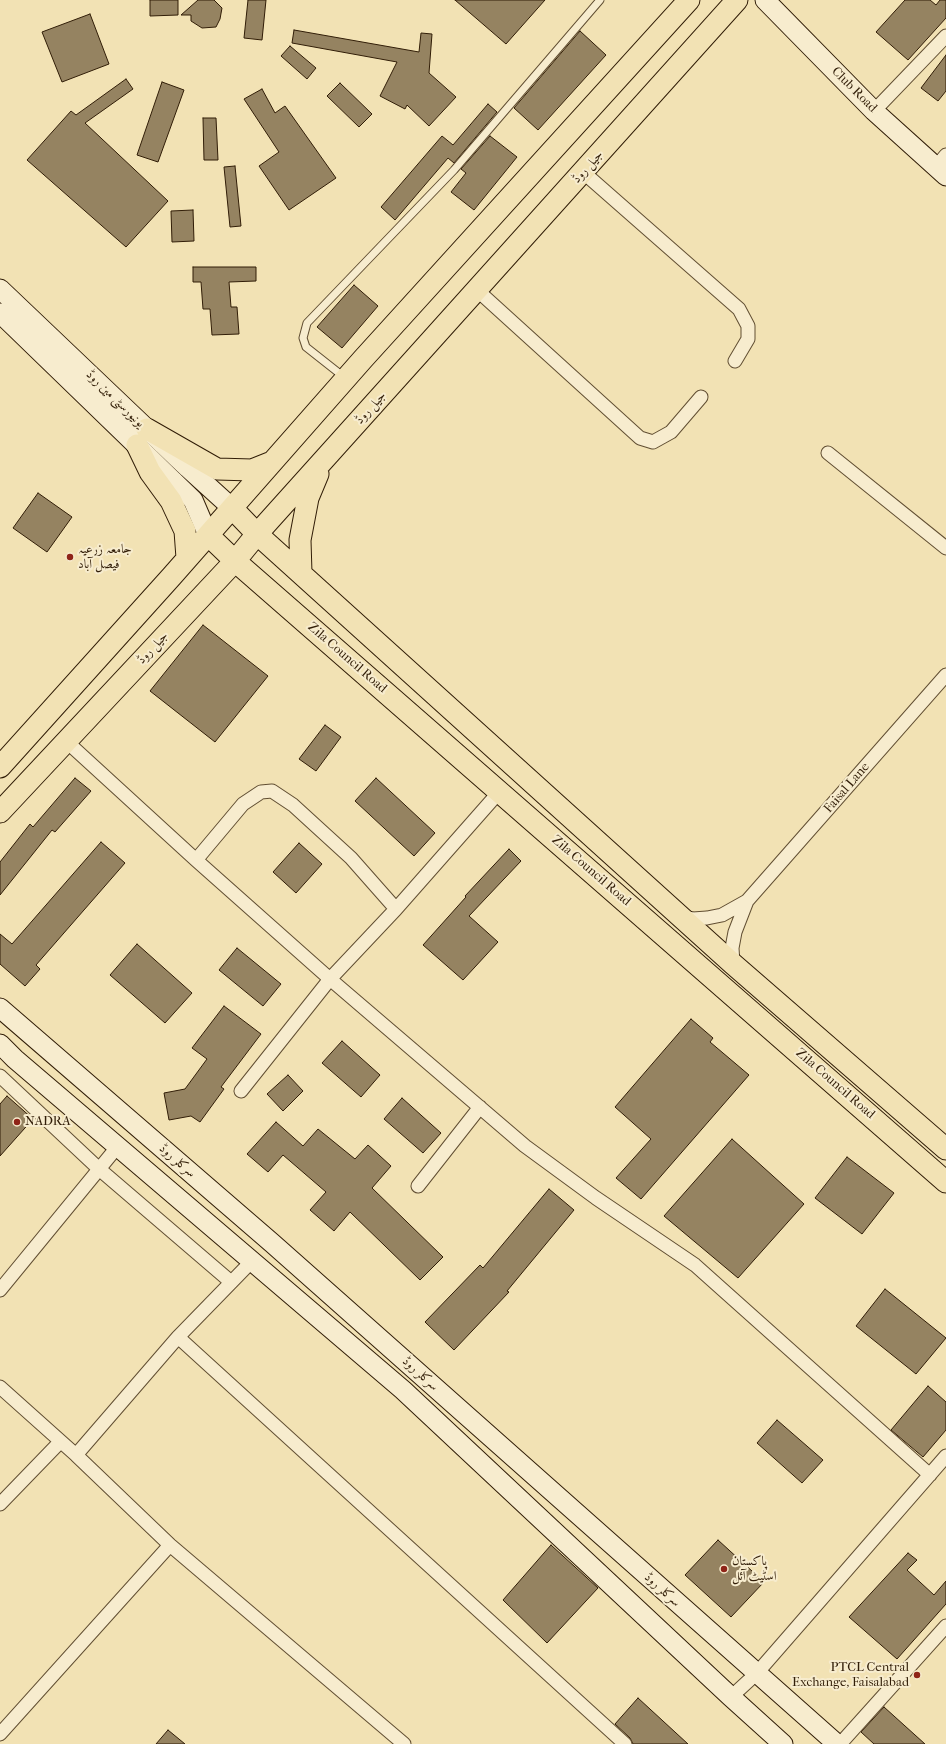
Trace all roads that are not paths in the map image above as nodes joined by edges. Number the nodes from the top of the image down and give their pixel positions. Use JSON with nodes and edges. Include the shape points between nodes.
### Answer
{"nodes":[{"id":1,"x":600,"y":0,"type":"edge"},
{"id":2,"x":689,"y":0,"type":"edge"},
{"id":3,"x":737,"y":0,"type":"edge"},
{"id":4,"x":765,"y":0,"type":"edge"},
{"id":5,"x":946,"y":36,"type":"edge"},
{"id":6,"x":874,"y":111,"type":"junction"},
{"id":7,"x":943,"y":166,"type":"edge"},
{"id":8,"x":583,"y":172,"type":"junction"},
{"id":9,"x":0,"y":289,"type":"edge"},
{"id":10,"x":477,"y":290,"type":"junction"},
{"id":11,"x":0,"y":312,"type":"edge"},
{"id":12,"x":735,"y":361,"type":"dead end"},
{"id":13,"x":346,"y":378,"type":"junction"},
{"id":14,"x":701,"y":397,"type":"dead end"},
{"id":15,"x":142,"y":437,"type":"junction"},
{"id":16,"x":828,"y":453,"type":"dead end"},
{"id":17,"x":323,"y":461,"type":"junction"},
{"id":18,"x":272,"y":462,"type":"junction"},
{"id":19,"x":232,"y":508,"type":"junction"},
{"id":20,"x":257,"y":534,"type":"junction"},
{"id":21,"x":208,"y":535,"type":"junction"},
{"id":22,"x":946,"y":548,"type":"edge"},
{"id":23,"x":187,"y":558,"type":"junction"},
{"id":24,"x":235,"y":561,"type":"junction"},
{"id":25,"x":301,"y":573,"type":"junction"},
{"id":26,"x":946,"y":676,"type":"edge"},
{"id":27,"x":66,"y":741,"type":"junction"},
{"id":28,"x":0,"y":767,"type":"edge"},
{"id":29,"x":500,"y":791,"type":"junction"},
{"id":30,"x":0,"y":812,"type":"edge"},
{"id":31,"x":196,"y":860,"type":"junction"},
{"id":32,"x":748,"y":901,"type":"junction"},
{"id":33,"x":396,"y":909,"type":"junction"},
{"id":34,"x":682,"y":917,"type":"junction"},
{"id":35,"x":733,"y":964,"type":"junction"},
{"id":36,"x":330,"y":979,"type":"junction"},
{"id":37,"x":0,"y":1008,"type":"edge"},
{"id":38,"x":0,"y":1044,"type":"edge"},
{"id":39,"x":0,"y":1076,"type":"edge"},
{"id":40,"x":241,"y":1091,"type":"dead end"},
{"id":41,"x":480,"y":1107,"type":"junction"},
{"id":42,"x":118,"y":1146,"type":"junction"},
{"id":43,"x":946,"y":1149,"type":"edge"},
{"id":44,"x":98,"y":1168,"type":"junction"},
{"id":45,"x":946,"y":1182,"type":"edge"},
{"id":46,"x":418,"y":1186,"type":"dead end"},
{"id":47,"x":252,"y":1260,"type":"junction"},
{"id":48,"x":231,"y":1282,"type":"junction"},
{"id":49,"x":0,"y":1290,"type":"edge"},
{"id":50,"x":178,"y":1337,"type":"junction"},
{"id":51,"x":0,"y":1387,"type":"edge"},
{"id":52,"x":60,"y":1442,"type":"junction"},
{"id":53,"x":76,"y":1455,"type":"junction"},
{"id":54,"x":946,"y":1456,"type":"edge"},
{"id":55,"x":930,"y":1475,"type":"junction"},
{"id":56,"x":0,"y":1504,"type":"edge"},
{"id":57,"x":170,"y":1545,"type":"junction"},
{"id":58,"x":946,"y":1626,"type":"edge"},
{"id":59,"x":757,"y":1673,"type":"junction"},
{"id":60,"x":731,"y":1697,"type":"junction"},
{"id":61,"x":0,"y":1734,"type":"edge"},
{"id":62,"x":404,"y":1744,"type":"edge"},
{"id":63,"x":625,"y":1744,"type":"edge"},
{"id":64,"x":783,"y":1744,"type":"edge"},
{"id":65,"x":839,"y":1744,"type":"edge"}],
"edges":[{"from":1,"to":13,"type":"lane","via":[[454,170],[307,323],[303,338],[306,347]]},
{"from":2,"to":13,"type":"main road"},
{"from":3,"to":8,"type":"main road","name":"جیل روڈ"},
{"from":4,"to":6,"type":"main road","name":"Club Road"},
{"from":5,"to":6,"type":"street"},
{"from":6,"to":7,"type":"main road","name":"Club Road"},
{"from":8,"to":10,"type":"main road","name":"جیل روڈ"},
{"from":8,"to":12,"type":"street","via":[[739,309],[748,326],[748,339]]},
{"from":9,"to":15,"type":"main road","name":"یونیورسٹی مین روڈ"},
{"from":10,"to":14,"type":"street","via":[[640,438],[653,442],[671,432]]},
{"from":10,"to":17,"type":"main road","name":"جیل روڈ"},
{"from":11,"to":15,"type":"main road","name":"یونیورسٹی مین روڈ"},
{"from":13,"to":18,"type":"main road"},
{"from":15,"to":18,"type":"main road","via":[[217,469],[252,470]]},
{"from":15,"to":19,"type":"main road","name":"یونیورسٹی مین روڈ"},
{"from":15,"to":21,"type":"main road","name":"یونیورسٹی مین روڈ","via":[[193,500]]},
{"from":15,"to":23,"type":"main road","via":[[150,472],[172,501],[185,531]]},
{"from":16,"to":22,"type":"street"},
{"from":17,"to":20,"type":"main road","name":"جیل روڈ"},
{"from":17,"to":25,"type":"main road","via":[[305,512],[300,540]]},
{"from":18,"to":19,"type":"main road"},
{"from":19,"to":20,"type":"main road","name":"Zila Council Road"},
{"from":19,"to":21,"type":"main road"},
{"from":20,"to":24,"type":"main road","name":"جیل روڈ"},
{"from":20,"to":25,"type":"main road","name":"Zila Council Road"},
{"from":21,"to":23,"type":"main road"},
{"from":21,"to":24,"type":"main road","name":"Zila Council Road"},
{"from":23,"to":28,"type":"main road"},
{"from":24,"to":27,"type":"main road","name":"جیل روڈ"},
{"from":24,"to":29,"type":"main road","name":"Zila Council Road"},
{"from":25,"to":34,"type":"main road","name":"Zila Council Road"},
{"from":26,"to":32,"type":"street","name":"Faisal Lane"},
{"from":27,"to":30,"type":"main road","name":"جیل روڈ"},
{"from":27,"to":31,"type":"street"},
{"from":29,"to":33,"type":"street"},
{"from":29,"to":45,"type":"main road","name":"Zila Council Road"},
{"from":31,"to":33,"type":"street","via":[[243,804],[261,792],[272,791],[293,805],[351,858]]},
{"from":31,"to":36,"type":"street"},
{"from":32,"to":34,"type":"street","name":"Faisal Lane","via":[[722,915],[693,919]]},
{"from":32,"to":35,"type":"street","name":"Faisal Lane","via":[[735,932]]},
{"from":33,"to":36,"type":"street"},
{"from":34,"to":35,"type":"main road","name":"Zila Council Road"},
{"from":35,"to":43,"type":"main road","name":"Zila Council Road"},
{"from":36,"to":40,"type":"street"},
{"from":36,"to":41,"type":"street"},
{"from":37,"to":59,"type":"main road","name":"سرکلر روڈ","via":[[272,1243]]},
{"from":38,"to":42,"type":"main road","name":"سرکلر روڈ"},
{"from":39,"to":44,"type":"street"},
{"from":41,"to":46,"type":"street"},
{"from":41,"to":55,"type":"street","via":[[531,1150],[596,1198],[695,1265]]},
{"from":42,"to":44,"type":"street"},
{"from":42,"to":47,"type":"main road","name":"سرکلر روڈ"},
{"from":44,"to":48,"type":"street"},
{"from":44,"to":49,"type":"street"},
{"from":47,"to":48,"type":"street"},
{"from":47,"to":60,"type":"main road","name":"سرکلر روڈ","via":[[403,1390]]},
{"from":48,"to":50,"type":"street"},
{"from":50,"to":53,"type":"street"},
{"from":50,"to":63,"type":"street"},
{"from":51,"to":52,"type":"street"},
{"from":52,"to":53,"type":"street"},
{"from":52,"to":56,"type":"street"},
{"from":53,"to":57,"type":"street"},
{"from":54,"to":55,"type":"street"},
{"from":55,"to":59,"type":"street"},
{"from":57,"to":61,"type":"street"},
{"from":57,"to":62,"type":"street"},
{"from":58,"to":65,"type":"street"},
{"from":59,"to":60,"type":"street"},
{"from":59,"to":65,"type":"main road","name":"سرکلر روڈ"},
{"from":60,"to":64,"type":"main road","name":"سرکلر روڈ"}]}
